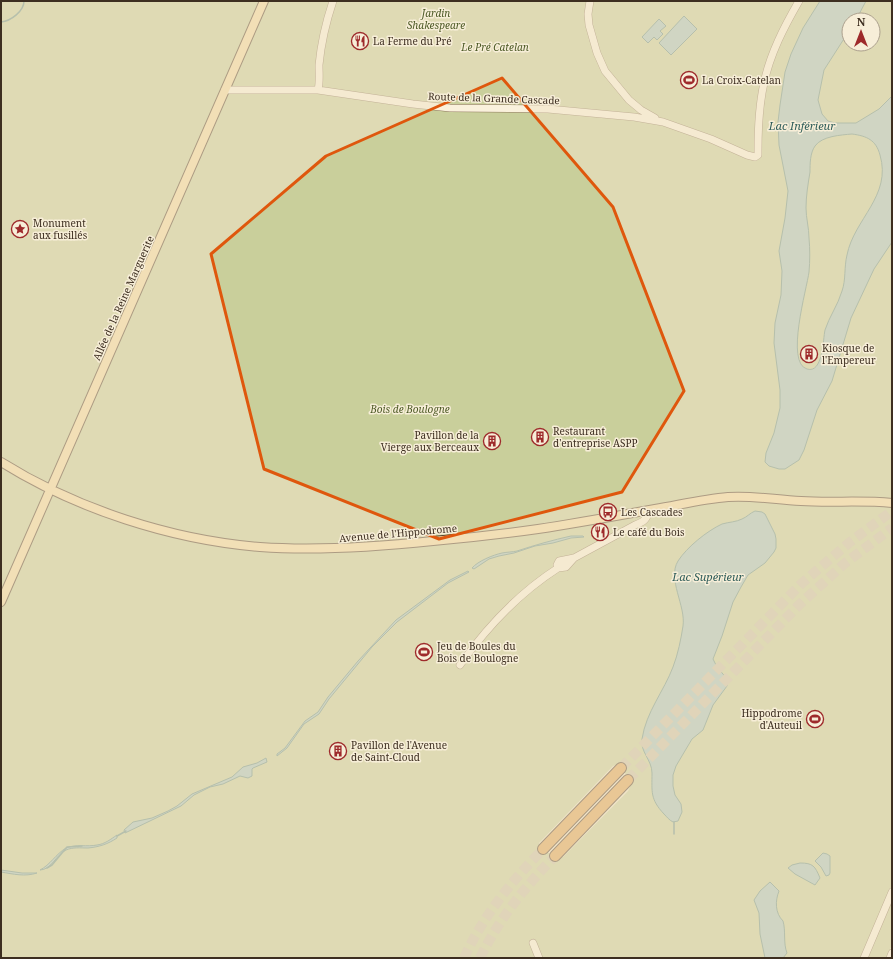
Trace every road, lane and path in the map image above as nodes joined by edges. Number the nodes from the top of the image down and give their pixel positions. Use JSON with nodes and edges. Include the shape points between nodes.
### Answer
{"nodes":[{"id":1,"x":264,"y":1,"type":"edge"},
{"id":2,"x":333,"y":1,"type":"edge"},
{"id":3,"x":590,"y":1,"type":"edge"},
{"id":4,"x":799,"y":1,"type":"edge"},
{"id":5,"x":319,"y":87,"type":"junction"},
{"id":6,"x":225,"y":90,"type":"junction"},
{"id":7,"x":663,"y":122,"type":"junction"},
{"id":8,"x":1,"y":462,"type":"edge"},
{"id":9,"x":50,"y":489,"type":"junction"},
{"id":10,"x":892,"y":503,"type":"edge"},
{"id":11,"x":649,"y":510,"type":"junction"},
{"id":12,"x":630,"y":513,"type":"junction"},
{"id":13,"x":635,"y":525,"type":"junction"},
{"id":14,"x":1,"y":602,"type":"edge"},
{"id":15,"x":460,"y":665,"type":"dead end"},
{"id":16,"x":621,"y":768,"type":"tunnel mouth"},
{"id":17,"x":628,"y":780,"type":"tunnel mouth"},
{"id":18,"x":543,"y":849,"type":"tunnel mouth"},
{"id":19,"x":555,"y":856,"type":"tunnel mouth"},
{"id":20,"x":892,"y":892,"type":"edge"},
{"id":21,"x":892,"y":952,"type":"edge"},
{"id":22,"x":535,"y":958,"type":"edge"},
{"id":23,"x":539,"y":958,"type":"edge"},
{"id":24,"x":864,"y":958,"type":"edge"},
{"id":25,"x":890,"y":958,"type":"edge"}],
"edges":[{"from":1,"to":6,"type":"main road","name":"Allée de la Reine Marguerite"},
{"from":2,"to":5,"type":"street","via":[[326,21],[319,64]]},
{"from":3,"to":7,"type":"street","via":[[589,24],[605,71],[634,104]]},
{"from":4,"to":7,"type":"street","name":"Route de la Grande Cascade","via":[[779,40],[764,82],[756,156]]},
{"from":5,"to":6,"type":"street","name":"Route de la Grande Cascade"},
{"from":5,"to":7,"type":"street","name":"Route de la Grande Cascade","via":[[450,108],[548,109]]},
{"from":6,"to":9,"type":"main road","name":"Allée de la Reine Marguerite"},
{"from":8,"to":9,"type":"main road","name":"Avenue de l'Hippodrome"},
{"from":9,"to":12,"type":"main road","name":"Avenue de l'Hippodrome","via":[[93,507],[166,531],[259,547],[309,549],[396,545],[538,529]]},
{"from":9,"to":14,"type":"main road","name":"Allée de la Reine Marguerite"},
{"from":10,"to":11,"type":"main road","name":"Avenue de l'Hippodrome","via":[[744,496]]},
{"from":11,"to":12,"type":"main road","name":"Avenue de l'Hippodrome"},
{"from":11,"to":13,"type":"street","via":[[644,522]]},
{"from":12,"to":13,"type":"street"},
{"from":13,"to":15,"type":"street","via":[[574,558],[559,561],[558,568],[514,602]]},
{"from":16,"to":18,"type":"highway"},
{"from":17,"to":19,"type":"highway"},
{"from":20,"to":24,"type":"street"},
{"from":21,"to":25,"type":"street"},
{"from":22,"to":23,"type":"street","via":[[534,946]]}]}
